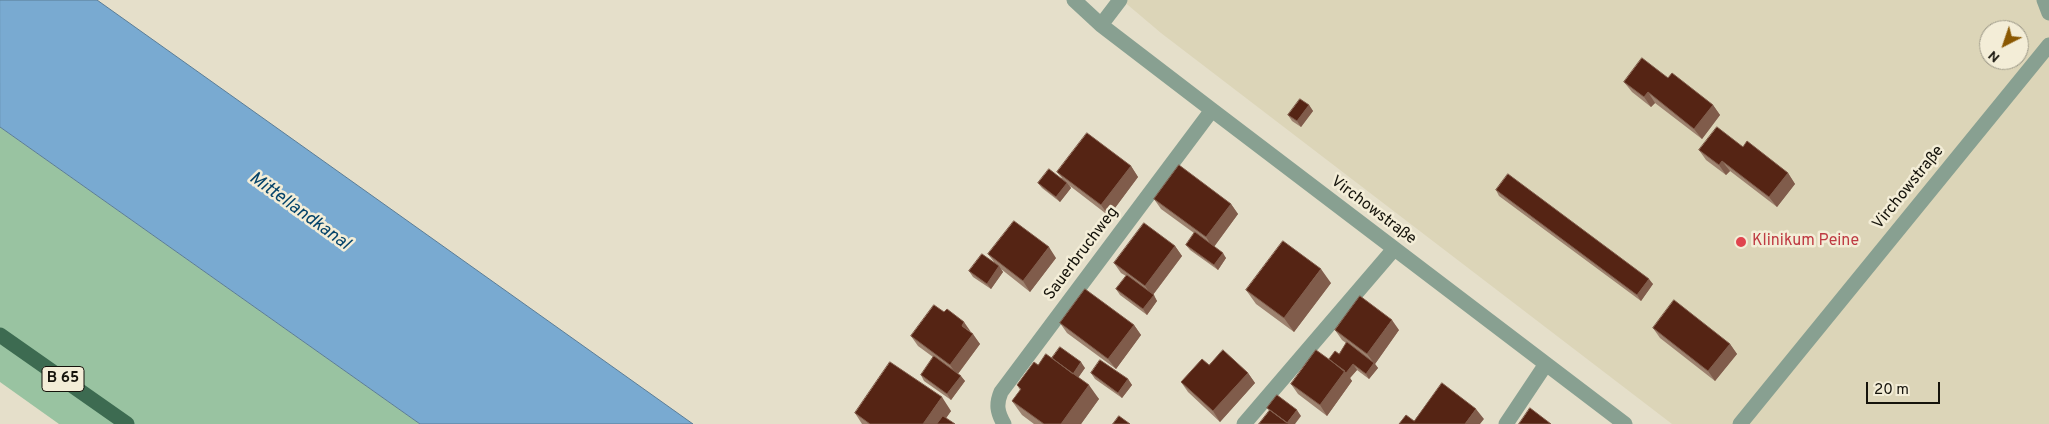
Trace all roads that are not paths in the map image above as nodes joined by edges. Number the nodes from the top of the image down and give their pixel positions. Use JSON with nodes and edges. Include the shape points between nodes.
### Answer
{"nodes":[{"id":1,"x":1074,"y":0,"type":"edge"},
{"id":2,"x":1120,"y":0,"type":"edge"},
{"id":3,"x":2044,"y":0,"type":"edge"},
{"id":4,"x":2049,"y":13,"type":"edge"},
{"id":5,"x":1101,"y":25,"type":"junction"},
{"id":6,"x":2049,"y":45,"type":"edge"},
{"id":7,"x":1212,"y":110,"type":"junction"},
{"id":8,"x":1394,"y":248,"type":"junction"},
{"id":9,"x":0,"y":335,"type":"edge"},
{"id":10,"x":1546,"y":364,"type":"junction"},
{"id":11,"x":127,"y":424,"type":"edge"},
{"id":12,"x":1004,"y":424,"type":"edge"},
{"id":13,"x":1244,"y":424,"type":"edge"},
{"id":14,"x":1506,"y":424,"type":"edge"},
{"id":15,"x":1625,"y":424,"type":"edge"},
{"id":16,"x":1740,"y":424,"type":"edge"}],
"edges":[{"from":1,"to":5,"type":"street","name":"Virchowstraße"},
{"from":2,"to":5,"type":"street"},
{"from":3,"to":4,"type":"street"},
{"from":5,"to":7,"type":"street","name":"Virchowstraße"},
{"from":6,"to":16,"type":"street","name":"Virchowstraße"},
{"from":7,"to":8,"type":"street","name":"Virchowstraße"},
{"from":7,"to":12,"type":"street","name":"Sauerbruchweg","via":[[1001,392],[997,402],[998,413]]},
{"from":8,"to":10,"type":"street","name":"Virchowstraße"},
{"from":8,"to":13,"type":"street"},
{"from":9,"to":11,"type":"main road","number":"B 65"},
{"from":10,"to":14,"type":"street"},
{"from":10,"to":15,"type":"street","name":"Virchowstraße"}]}
